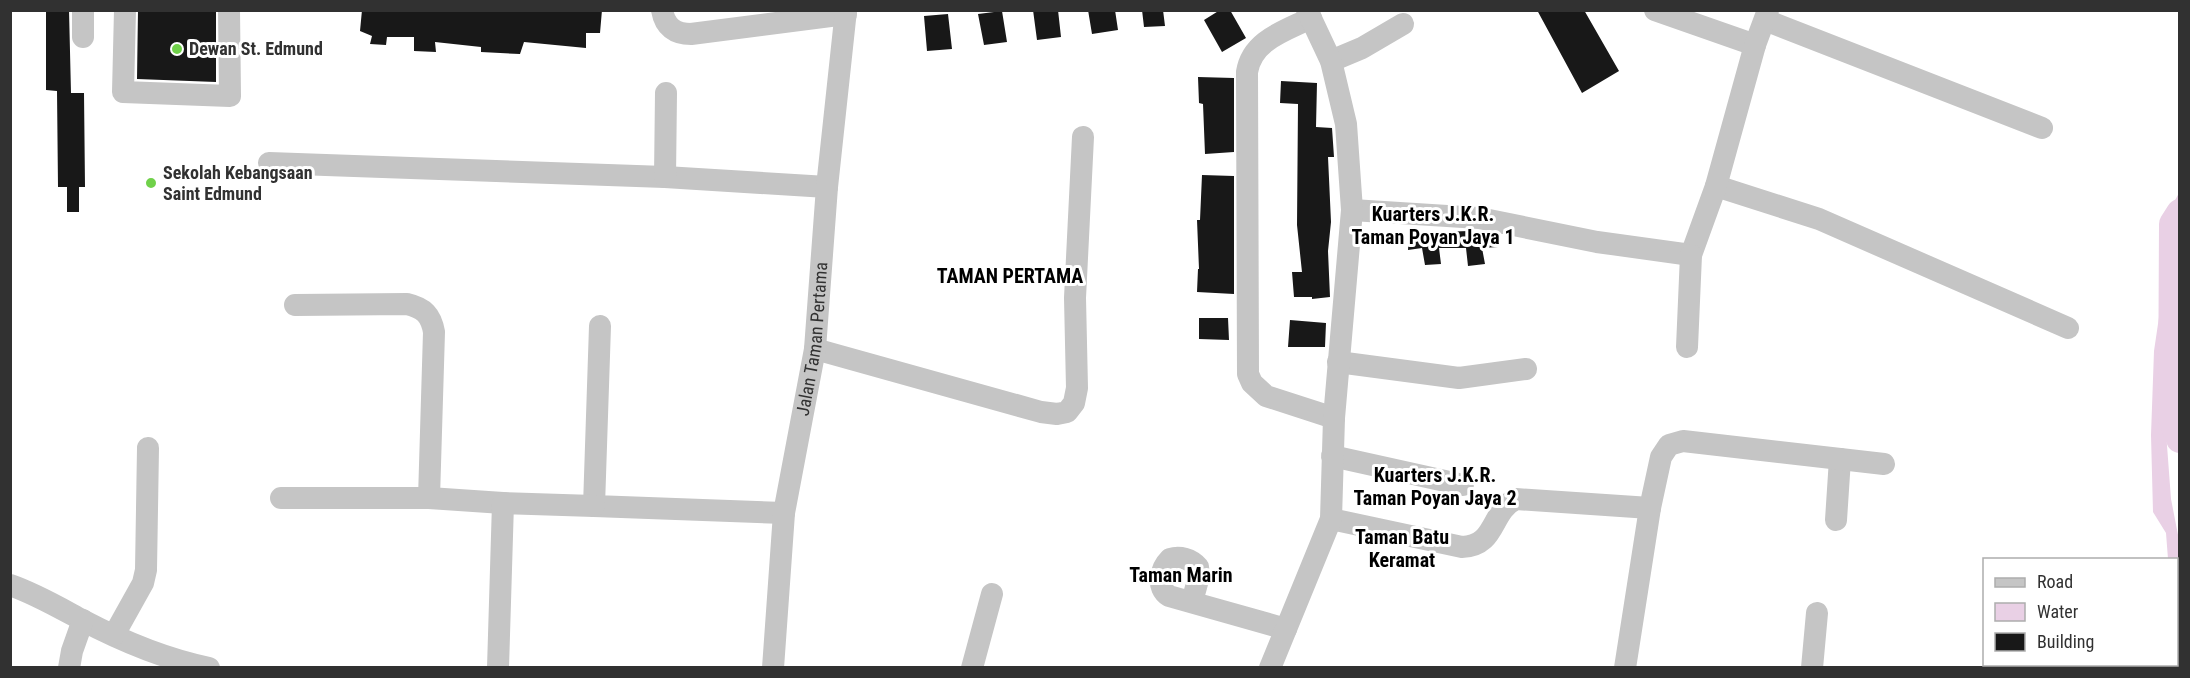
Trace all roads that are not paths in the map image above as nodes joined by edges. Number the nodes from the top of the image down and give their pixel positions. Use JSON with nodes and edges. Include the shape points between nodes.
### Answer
{"nodes":[{"id":1,"x":83,"y":10,"type":"edge"},
{"id":2,"x":125,"y":10,"type":"edge"},
{"id":3,"x":229,"y":10,"type":"edge"},
{"id":4,"x":662,"y":10,"type":"edge"},
{"id":5,"x":1655,"y":10,"type":"edge"},
{"id":6,"x":846,"y":12,"type":"edge"},
{"id":7,"x":1309,"y":14,"type":"edge"},
{"id":8,"x":1767,"y":15,"type":"edge"},
{"id":9,"x":1403,"y":24,"type":"dead end"},
{"id":10,"x":83,"y":37,"type":"dead end"},
{"id":11,"x":1755,"y":45,"type":"junction"},
{"id":12,"x":1331,"y":62,"type":"junction"},
{"id":13,"x":666,"y":93,"type":"dead end"},
{"id":14,"x":2042,"y":128,"type":"dead end"},
{"id":15,"x":1083,"y":137,"type":"dead end"},
{"id":16,"x":269,"y":163,"type":"dead end"},
{"id":17,"x":665,"y":177,"type":"junction"},
{"id":18,"x":1716,"y":186,"type":"junction"},
{"id":19,"x":827,"y":187,"type":"junction"},
{"id":20,"x":1352,"y":210,"type":"junction"},
{"id":21,"x":1691,"y":255,"type":"junction"},
{"id":22,"x":295,"y":305,"type":"dead end"},
{"id":23,"x":600,"y":326,"type":"dead end"},
{"id":24,"x":2068,"y":328,"type":"dead end"},
{"id":25,"x":1687,"y":347,"type":"dead end"},
{"id":26,"x":815,"y":349,"type":"junction"},
{"id":27,"x":1338,"y":362,"type":"junction"},
{"id":28,"x":1526,"y":369,"type":"dead end"},
{"id":29,"x":1334,"y":418,"type":"junction"},
{"id":30,"x":148,"y":448,"type":"dead end"},
{"id":31,"x":1332,"y":456,"type":"junction"},
{"id":32,"x":1840,"y":459,"type":"junction"},
{"id":33,"x":1884,"y":464,"type":"dead end"},
{"id":34,"x":1464,"y":485,"type":"dead end"},
{"id":35,"x":281,"y":498,"type":"dead end"},
{"id":36,"x":429,"y":498,"type":"junction"},
{"id":37,"x":503,"y":503,"type":"junction"},
{"id":38,"x":594,"y":506,"type":"junction"},
{"id":39,"x":1650,"y":508,"type":"junction"},
{"id":40,"x":784,"y":513,"type":"junction"},
{"id":41,"x":1331,"y":519,"type":"junction"},
{"id":42,"x":1836,"y":520,"type":"dead end"},
{"id":43,"x":10,"y":585,"type":"edge"},
{"id":44,"x":992,"y":594,"type":"dead end"},
{"id":45,"x":1192,"y":602,"type":"dead end"},
{"id":46,"x":1817,"y":613,"type":"dead end"},
{"id":47,"x":82,"y":620,"type":"junction"},
{"id":48,"x":1286,"y":629,"type":"junction"},
{"id":49,"x":114,"y":635,"type":"junction"},
{"id":50,"x":1274,"y":666,"type":"edge"},
{"id":51,"x":69,"y":668,"type":"edge"},
{"id":52,"x":209,"y":668,"type":"edge"},
{"id":53,"x":498,"y":668,"type":"edge"},
{"id":54,"x":772,"y":668,"type":"edge"},
{"id":55,"x":972,"y":668,"type":"edge"},
{"id":56,"x":1625,"y":668,"type":"edge"},
{"id":57,"x":1812,"y":668,"type":"edge"}],
"edges":[{"from":1,"to":10,"type":"street"},
{"from":2,"to":3,"type":"street","via":[[123,92],[230,96]]},
{"from":4,"to":6,"type":"street","via":[[669,28],[679,34]]},
{"from":5,"to":11,"type":"street"},
{"from":6,"to":19,"type":"street","name":"Jalan Taman Pertama"},
{"from":7,"to":12,"type":"street"},
{"from":7,"to":29,"type":"street","via":[[1265,41],[1249,59],[1248,374],[1266,396]]},
{"from":8,"to":11,"type":"street"},
{"from":8,"to":14,"type":"street"},
{"from":9,"to":12,"type":"street"},
{"from":11,"to":18,"type":"street"},
{"from":12,"to":20,"type":"street","via":[[1346,124]]},
{"from":13,"to":17,"type":"street"},
{"from":15,"to":26,"type":"street","via":[[1075,298],[1077,388],[1067,412],[1041,412]]},
{"from":16,"to":17,"type":"street"},
{"from":17,"to":19,"type":"street"},
{"from":18,"to":21,"type":"street"},
{"from":18,"to":24,"type":"street","via":[[1819,219]]},
{"from":19,"to":26,"type":"street","name":"Jalan Taman Pertama"},
{"from":20,"to":21,"type":"street","via":[[1479,218],[1598,242]]},
{"from":20,"to":27,"type":"street"},
{"from":21,"to":25,"type":"street"},
{"from":22,"to":36,"type":"street","via":[[407,304],[426,313],[434,332]]},
{"from":23,"to":38,"type":"street"},
{"from":26,"to":40,"type":"street","name":"Jalan Taman Pertama"},
{"from":27,"to":28,"type":"street","via":[[1459,378]]},
{"from":27,"to":29,"type":"street"},
{"from":29,"to":31,"type":"street"},
{"from":30,"to":49,"type":"street","via":[[146,570],[143,584]]},
{"from":31,"to":34,"type":"street"},
{"from":31,"to":41,"type":"street"},
{"from":32,"to":33,"type":"street"},
{"from":32,"to":39,"type":"street","via":[[1676,441],[1661,458]]},
{"from":32,"to":42,"type":"street"},
{"from":35,"to":36,"type":"street"},
{"from":36,"to":37,"type":"street"},
{"from":37,"to":38,"type":"street"},
{"from":37,"to":53,"type":"street"},
{"from":38,"to":40,"type":"street"},
{"from":39,"to":41,"type":"street","via":[[1516,499],[1503,508],[1487,537],[1462,547]]},
{"from":39,"to":56,"type":"street"},
{"from":40,"to":54,"type":"street","name":"Jalan Taman Pertama"},
{"from":41,"to":48,"type":"street"},
{"from":43,"to":47,"type":"street","via":[[38,595]]},
{"from":44,"to":55,"type":"street"},
{"from":45,"to":48,"type":"street"},
{"from":46,"to":57,"type":"street"},
{"from":47,"to":49,"type":"street"},
{"from":47,"to":51,"type":"street"},
{"from":48,"to":50,"type":"street"},
{"from":49,"to":52,"type":"street","via":[[178,662]]}]}
